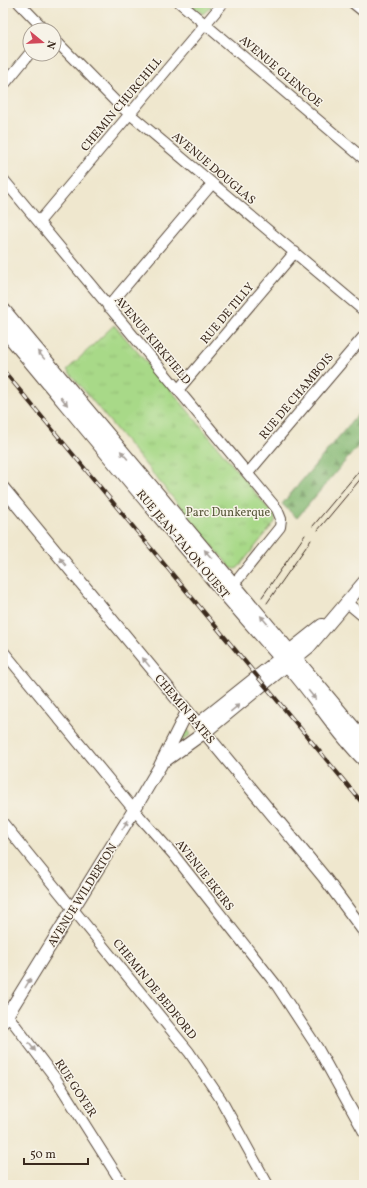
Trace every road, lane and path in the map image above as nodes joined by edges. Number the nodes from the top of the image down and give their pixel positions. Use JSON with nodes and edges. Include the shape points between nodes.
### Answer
{"nodes":[{"id":1,"x":19,"y":3,"type":"edge"},
{"id":2,"x":180,"y":3,"type":"edge"},
{"id":3,"x":224,"y":3,"type":"edge"},
{"id":4,"x":353,"y":3,"type":"edge"},
{"id":5,"x":364,"y":12,"type":"edge"},
{"id":6,"x":37,"y":22,"type":"edge"},
{"id":7,"x":205,"y":25,"type":"junction"},
{"id":8,"x":62,"y":47,"type":"edge"},
{"id":9,"x":23,"y":62,"type":"edge"},
{"id":10,"x":3,"y":86,"type":"edge"},
{"id":11,"x":130,"y":113,"type":"junction"},
{"id":12,"x":364,"y":159,"type":"edge"},
{"id":13,"x":3,"y":179,"type":"edge"},
{"id":14,"x":212,"y":184,"type":"junction"},
{"id":15,"x":39,"y":222,"type":"junction"},
{"id":16,"x":294,"y":252,"type":"junction"},
{"id":17,"x":108,"y":307,"type":"junction"},
{"id":18,"x":3,"y":310,"type":"edge"},
{"id":19,"x":364,"y":312,"type":"edge"},
{"id":20,"x":3,"y":328,"type":"edge"},
{"id":21,"x":364,"y":336,"type":"edge"},
{"id":22,"x":178,"y":390,"type":"junction"},
{"id":23,"x":248,"y":473,"type":"junction"},
{"id":24,"x":3,"y":488,"type":"edge"},
{"id":25,"x":364,"y":582,"type":"edge"},
{"id":26,"x":229,"y":588,"type":"junction"},
{"id":27,"x":346,"y":602,"type":"junction"},
{"id":28,"x":364,"y":617,"type":"edge"},
{"id":29,"x":3,"y":651,"type":"edge"},
{"id":30,"x":288,"y":658,"type":"junction"},
{"id":31,"x":187,"y":712,"type":"junction"},
{"id":32,"x":201,"y":728,"type":"junction"},
{"id":33,"x":364,"y":741,"type":"edge"},
{"id":34,"x":364,"y":759,"type":"edge"},
{"id":35,"x":160,"y":766,"type":"junction"},
{"id":36,"x":134,"y":810,"type":"junction"},
{"id":37,"x":3,"y":823,"type":"edge"},
{"id":38,"x":73,"y":908,"type":"junction"},
{"id":39,"x":364,"y":931,"type":"edge"},
{"id":40,"x":4,"y":1016,"type":"edge"},
{"id":41,"x":364,"y":1132,"type":"edge"},
{"id":42,"x":123,"y":1185,"type":"edge"},
{"id":43,"x":268,"y":1185,"type":"edge"}],
"edges":[{"from":1,"to":6,"type":"street"},
{"from":2,"to":7,"type":"street","name":"AVENUE GLENCOE"},
{"from":3,"to":7,"type":"street","name":"CHEMIN CHURCHILL"},
{"from":4,"to":5,"type":"street"},
{"from":7,"to":11,"type":"street","name":"CHEMIN CHURCHILL"},
{"from":7,"to":12,"type":"street","name":"AVENUE GLENCOE"},
{"from":8,"to":11,"type":"street","name":"AVENUE DOUGLAS"},
{"from":9,"to":10,"type":"street"},
{"from":11,"to":14,"type":"street","name":"AVENUE DOUGLAS"},
{"from":11,"to":15,"type":"street","name":"CHEMIN CHURCHILL"},
{"from":13,"to":15,"type":"street","name":"AVENUE KIRKFIELD"},
{"from":14,"to":16,"type":"street","name":"AVENUE DOUGLAS"},
{"from":14,"to":17,"type":"street"},
{"from":15,"to":17,"type":"street","name":"AVENUE KIRKFIELD"},
{"from":16,"to":19,"type":"street","name":"AVENUE DOUGLAS"},
{"from":16,"to":22,"type":"street","name":"RUE DE TILLY"},
{"from":17,"to":22,"type":"street","name":"AVENUE KIRKFIELD"},
{"from":26,"to":18,"type":"main road","name":"RUE JEAN-TALON OUEST","one_way":true,"via":[[137,471]]},
{"from":20,"to":26,"type":"main road","name":"RUE JEAN-TALON OUEST","one_way":true},
{"from":21,"to":23,"type":"street","name":"RUE DE CHAMBOIS"},
{"from":22,"to":23,"type":"street","name":"AVENUE KIRKFIELD"},
{"from":23,"to":26,"type":"street","name":"AVENUE KIRKFIELD","via":[[277,509],[281,519],[277,531]]},
{"from":31,"to":24,"type":"street","name":"CHEMIN BATES","one_way":true},
{"from":25,"to":27,"type":"street","name":"AVENUE WILDERTON"},
{"from":26,"to":30,"type":"main road","name":"RUE JEAN-TALON OUEST"},
{"from":27,"to":28,"type":"street"},
{"from":27,"to":30,"type":"street","name":"AVENUE WILDERTON"},
{"from":29,"to":36,"type":"street","name":"AVENUE EKERS"},
{"from":30,"to":32,"type":"street","name":"AVENUE WILDERTON"},
{"from":30,"to":33,"type":"main road","name":"RUE JEAN-TALON OUEST"},
{"from":30,"to":34,"type":"main road","name":"RUE JEAN-TALON OUEST","one_way":true,"via":[[350,744]]},
{"from":31,"to":32,"type":"street","name":"CHEMIN BATES"},
{"from":31,"to":35,"type":"street","name":"AVENUE WILDERTON"},
{"from":32,"to":35,"type":"street","name":"AVENUE WILDERTON"},
{"from":32,"to":39,"type":"street","name":"CHEMIN BATES","via":[[324,877]]},
{"from":35,"to":36,"type":"street","name":"AVENUE WILDERTON"},
{"from":38,"to":36,"type":"street","name":"AVENUE WILDERTON","one_way":true},
{"from":36,"to":41,"type":"street","name":"AVENUE EKERS","via":[[173,854],[277,986],[317,1047]]},
{"from":37,"to":38,"type":"street","name":"CHEMIN DE BEDFORD"},
{"from":40,"to":38,"type":"street","name":"AVENUE WILDERTON","one_way":true},
{"from":38,"to":43,"type":"street","name":"CHEMIN DE BEDFORD","via":[[189,1052],[220,1098]]},
{"from":40,"to":42,"type":"street","name":"RUE GOYER","one_way":true,"via":[[56,1079]]}]}
